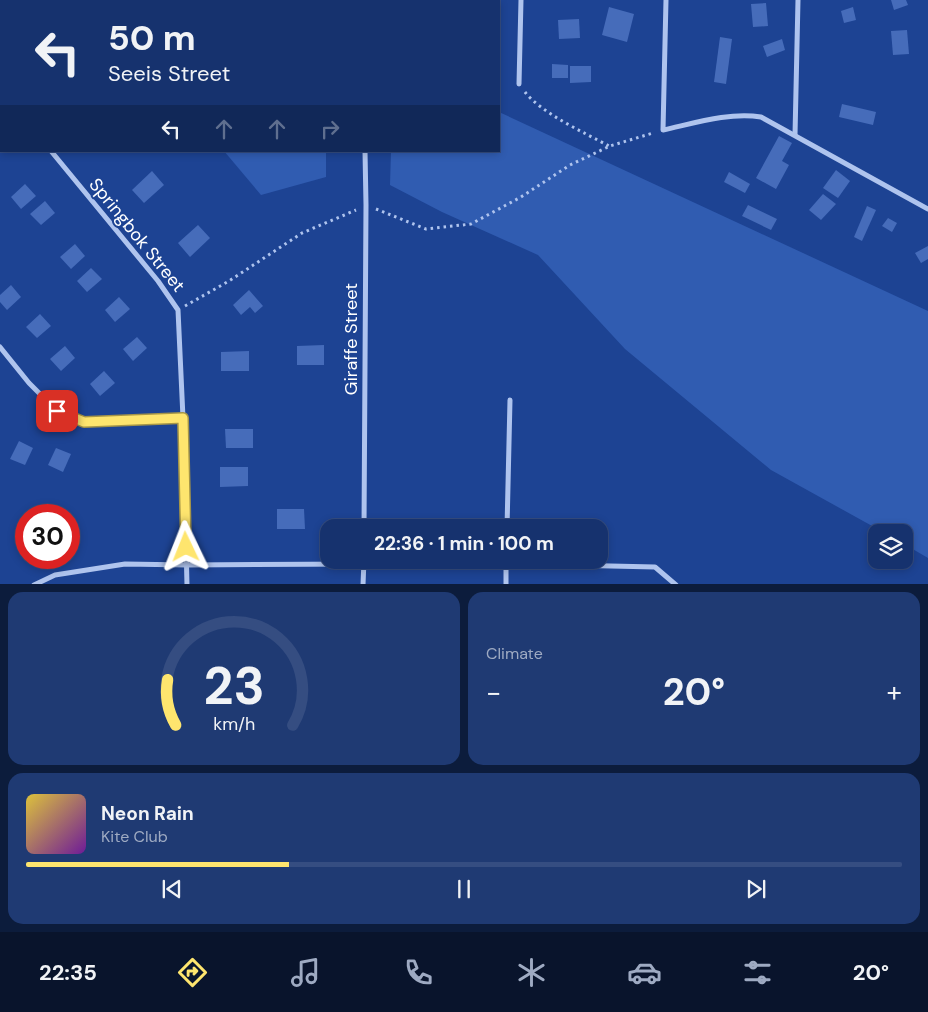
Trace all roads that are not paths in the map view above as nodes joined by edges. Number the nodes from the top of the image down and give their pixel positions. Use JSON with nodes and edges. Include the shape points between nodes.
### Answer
{"nodes":[{"id":1,"x":521,"y":0,"type":"edge"},
{"id":2,"x":666,"y":0,"type":"edge"},
{"id":3,"x":798,"y":0,"type":"edge"},
{"id":4,"x":519,"y":84,"type":"road end"},
{"id":5,"x":796,"y":135,"type":"junction"},
{"id":6,"x":52,"y":152,"type":"edge"},
{"id":7,"x":365,"y":152,"type":"edge"},
{"id":8,"x":928,"y":209,"type":"edge"},
{"id":9,"x":0,"y":348,"type":"edge"},
{"id":10,"x":510,"y":400,"type":"dead end"},
{"id":11,"x":183,"y":418,"type":"junction"},
{"id":12,"x":364,"y":519,"type":"edge"},
{"id":13,"x":507,"y":519,"type":"edge"},
{"id":14,"x":320,"y":563,"type":"edge"},
{"id":15,"x":608,"y":565,"type":"edge"},
{"id":16,"x":187,"y":566,"type":"junction"},
{"id":17,"x":364,"y":569,"type":"edge"},
{"id":18,"x":506,"y":569,"type":"edge"},
{"id":19,"x":34,"y":584,"type":"edge"},
{"id":20,"x":187,"y":584,"type":"edge"},
{"id":21,"x":363,"y":584,"type":"edge"},
{"id":22,"x":506,"y":584,"type":"edge"},
{"id":23,"x":676,"y":584,"type":"edge"}],
"edges":[{"from":1,"to":4,"type":"street"},
{"from":2,"to":5,"type":"street","via":[[663,130],[746,115],[761,117]]},
{"from":3,"to":5,"type":"street"},
{"from":5,"to":8,"type":"street"},
{"from":6,"to":11,"type":"street","name":"Springbok Street","via":[[158,280],[178,310]]},
{"from":7,"to":12,"type":"street","name":"Giraffe Street"},
{"from":9,"to":11,"type":"street","via":[[57,411],[84,422]]},
{"from":10,"to":13,"type":"street"},
{"from":11,"to":16,"type":"street","name":"Springbok Street"},
{"from":14,"to":16,"type":"street"},
{"from":15,"to":23,"type":"street","via":[[655,567]]},
{"from":16,"to":19,"type":"street","via":[[125,564],[55,575]]},
{"from":16,"to":20,"type":"street","name":"Springbok Street"},
{"from":17,"to":21,"type":"street"},
{"from":18,"to":22,"type":"street"}]}
